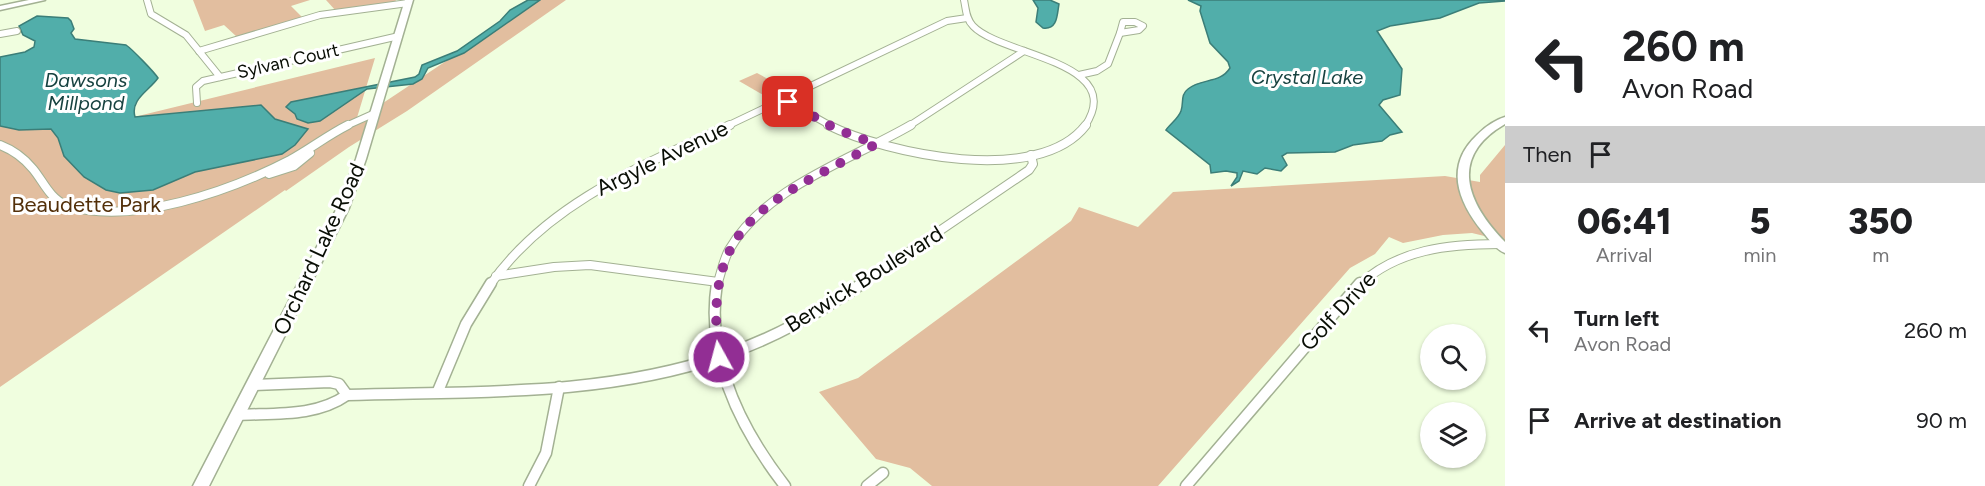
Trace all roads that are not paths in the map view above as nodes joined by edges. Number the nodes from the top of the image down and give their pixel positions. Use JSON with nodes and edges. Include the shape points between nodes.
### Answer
{"nodes":[{"id":1,"x":41,"y":0,"type":"edge"},
{"id":2,"x":147,"y":0,"type":"edge"},
{"id":3,"x":964,"y":0,"type":"edge"},
{"id":4,"x":409,"y":2,"type":"edge"},
{"id":5,"x":0,"y":8,"type":"edge"},
{"id":6,"x":967,"y":18,"type":"junction"},
{"id":7,"x":16,"y":31,"type":"dead end"},
{"id":8,"x":1119,"y":33,"type":"dead end"},
{"id":9,"x":0,"y":34,"type":"edge"},
{"id":10,"x":399,"y":36,"type":"junction"},
{"id":11,"x":199,"y":51,"type":"junction"},
{"id":12,"x":1024,"y":51,"type":"junction"},
{"id":13,"x":1079,"y":75,"type":"junction"},
{"id":14,"x":220,"y":77,"type":"junction"},
{"id":15,"x":783,"y":99,"type":"junction"},
{"id":16,"x":197,"y":103,"type":"dead end"},
{"id":17,"x":375,"y":113,"type":"junction"},
{"id":18,"x":1505,"y":120,"type":"edge"},
{"id":19,"x":876,"y":144,"type":"junction"},
{"id":20,"x":0,"y":145,"type":"edge"},
{"id":21,"x":1031,"y":155,"type":"junction"},
{"id":22,"x":1502,"y":247,"type":"edge"},
{"id":23,"x":496,"y":276,"type":"junction"},
{"id":24,"x":718,"y":282,"type":"junction"},
{"id":25,"x":719,"y":357,"type":"junction"},
{"id":26,"x":254,"y":385,"type":"junction"},
{"id":27,"x":559,"y":387,"type":"junction"},
{"id":28,"x":438,"y":391,"type":"junction"},
{"id":29,"x":347,"y":395,"type":"junction"},
{"id":30,"x":238,"y":415,"type":"junction"},
{"id":31,"x":883,"y":473,"type":"dead end"},
{"id":32,"x":201,"y":486,"type":"edge"},
{"id":33,"x":529,"y":486,"type":"edge"},
{"id":34,"x":785,"y":486,"type":"edge"},
{"id":35,"x":867,"y":486,"type":"edge"},
{"id":36,"x":1186,"y":486,"type":"edge"}],
"edges":[{"from":1,"to":5,"type":"main road"},
{"from":2,"to":11,"type":"street","via":[[152,15],[185,34]]},
{"from":3,"to":6,"type":"street"},
{"from":4,"to":10,"type":"main road","name":"Orchard Lake Road"},
{"from":4,"to":11,"type":"street","via":[[317,16]]},
{"from":6,"to":12,"type":"street","via":[[985,36]]},
{"from":6,"to":15,"type":"street","name":"Argyle Avenue","via":[[947,21]]},
{"from":7,"to":9,"type":"street"},
{"from":8,"to":13,"type":"street","via":[[1109,64]]},
{"from":10,"to":14,"type":"street","name":"Sylvan Court"},
{"from":10,"to":17,"type":"main road","name":"Orchard Lake Road"},
{"from":11,"to":14,"type":"street"},
{"from":12,"to":13,"type":"street"},
{"from":12,"to":19,"type":"street","via":[[967,92]]},
{"from":13,"to":21,"type":"street","via":[[1095,98],[1095,107],[1085,126],[1065,142]]},
{"from":14,"to":16,"type":"street","name":"Sylvan Court","via":[[197,85]]},
{"from":15,"to":19,"type":"street","via":[[836,129]]},
{"from":15,"to":23,"type":"street","name":"Argyle Avenue","via":[[590,194],[542,228]]},
{"from":17,"to":20,"type":"street","via":[[350,122],[322,140],[294,166],[185,200],[116,210],[79,208],[54,198],[29,163]]},
{"from":17,"to":26,"type":"main road","name":"Orchard Lake Road","via":[[343,208]]},
{"from":18,"to":22,"type":"main road","name":"Golf Drive","via":[[1479,138],[1461,168],[1473,209]]},
{"from":19,"to":21,"type":"street","via":[[949,158]]},
{"from":19,"to":24,"type":"street","via":[[755,215],[729,249]]},
{"from":21,"to":25,"type":"street","name":"Berwick Boulevard","via":[[1033,164],[1029,170],[837,301],[769,338]]},
{"from":22,"to":36,"type":"street","name":"Golf Drive","via":[[1466,244],[1418,251],[1369,274]]},
{"from":23,"to":24,"type":"street","via":[[590,265]]},
{"from":23,"to":28,"type":"street","name":"Argyle Avenue","via":[[466,323]]},
{"from":24,"to":25,"type":"street","via":[[715,326]]},
{"from":25,"to":27,"type":"street","name":"Berwick Boulevard","via":[[636,377]]},
{"from":25,"to":34,"type":"street","via":[[740,419]]},
{"from":26,"to":29,"type":"street","via":[[330,382],[339,384]]},
{"from":26,"to":30,"type":"main road","name":"Orchard Lake Road"},
{"from":27,"to":28,"type":"street","name":"Berwick Boulevard"},
{"from":27,"to":33,"type":"street","via":[[546,453]]},
{"from":28,"to":29,"type":"street","name":"Berwick Boulevard"},
{"from":29,"to":30,"type":"street","name":"Berwick Boulevard","via":[[319,410]]},
{"from":30,"to":32,"type":"main road","name":"Orchard Lake Road"},
{"from":31,"to":35,"type":"street"}]}
